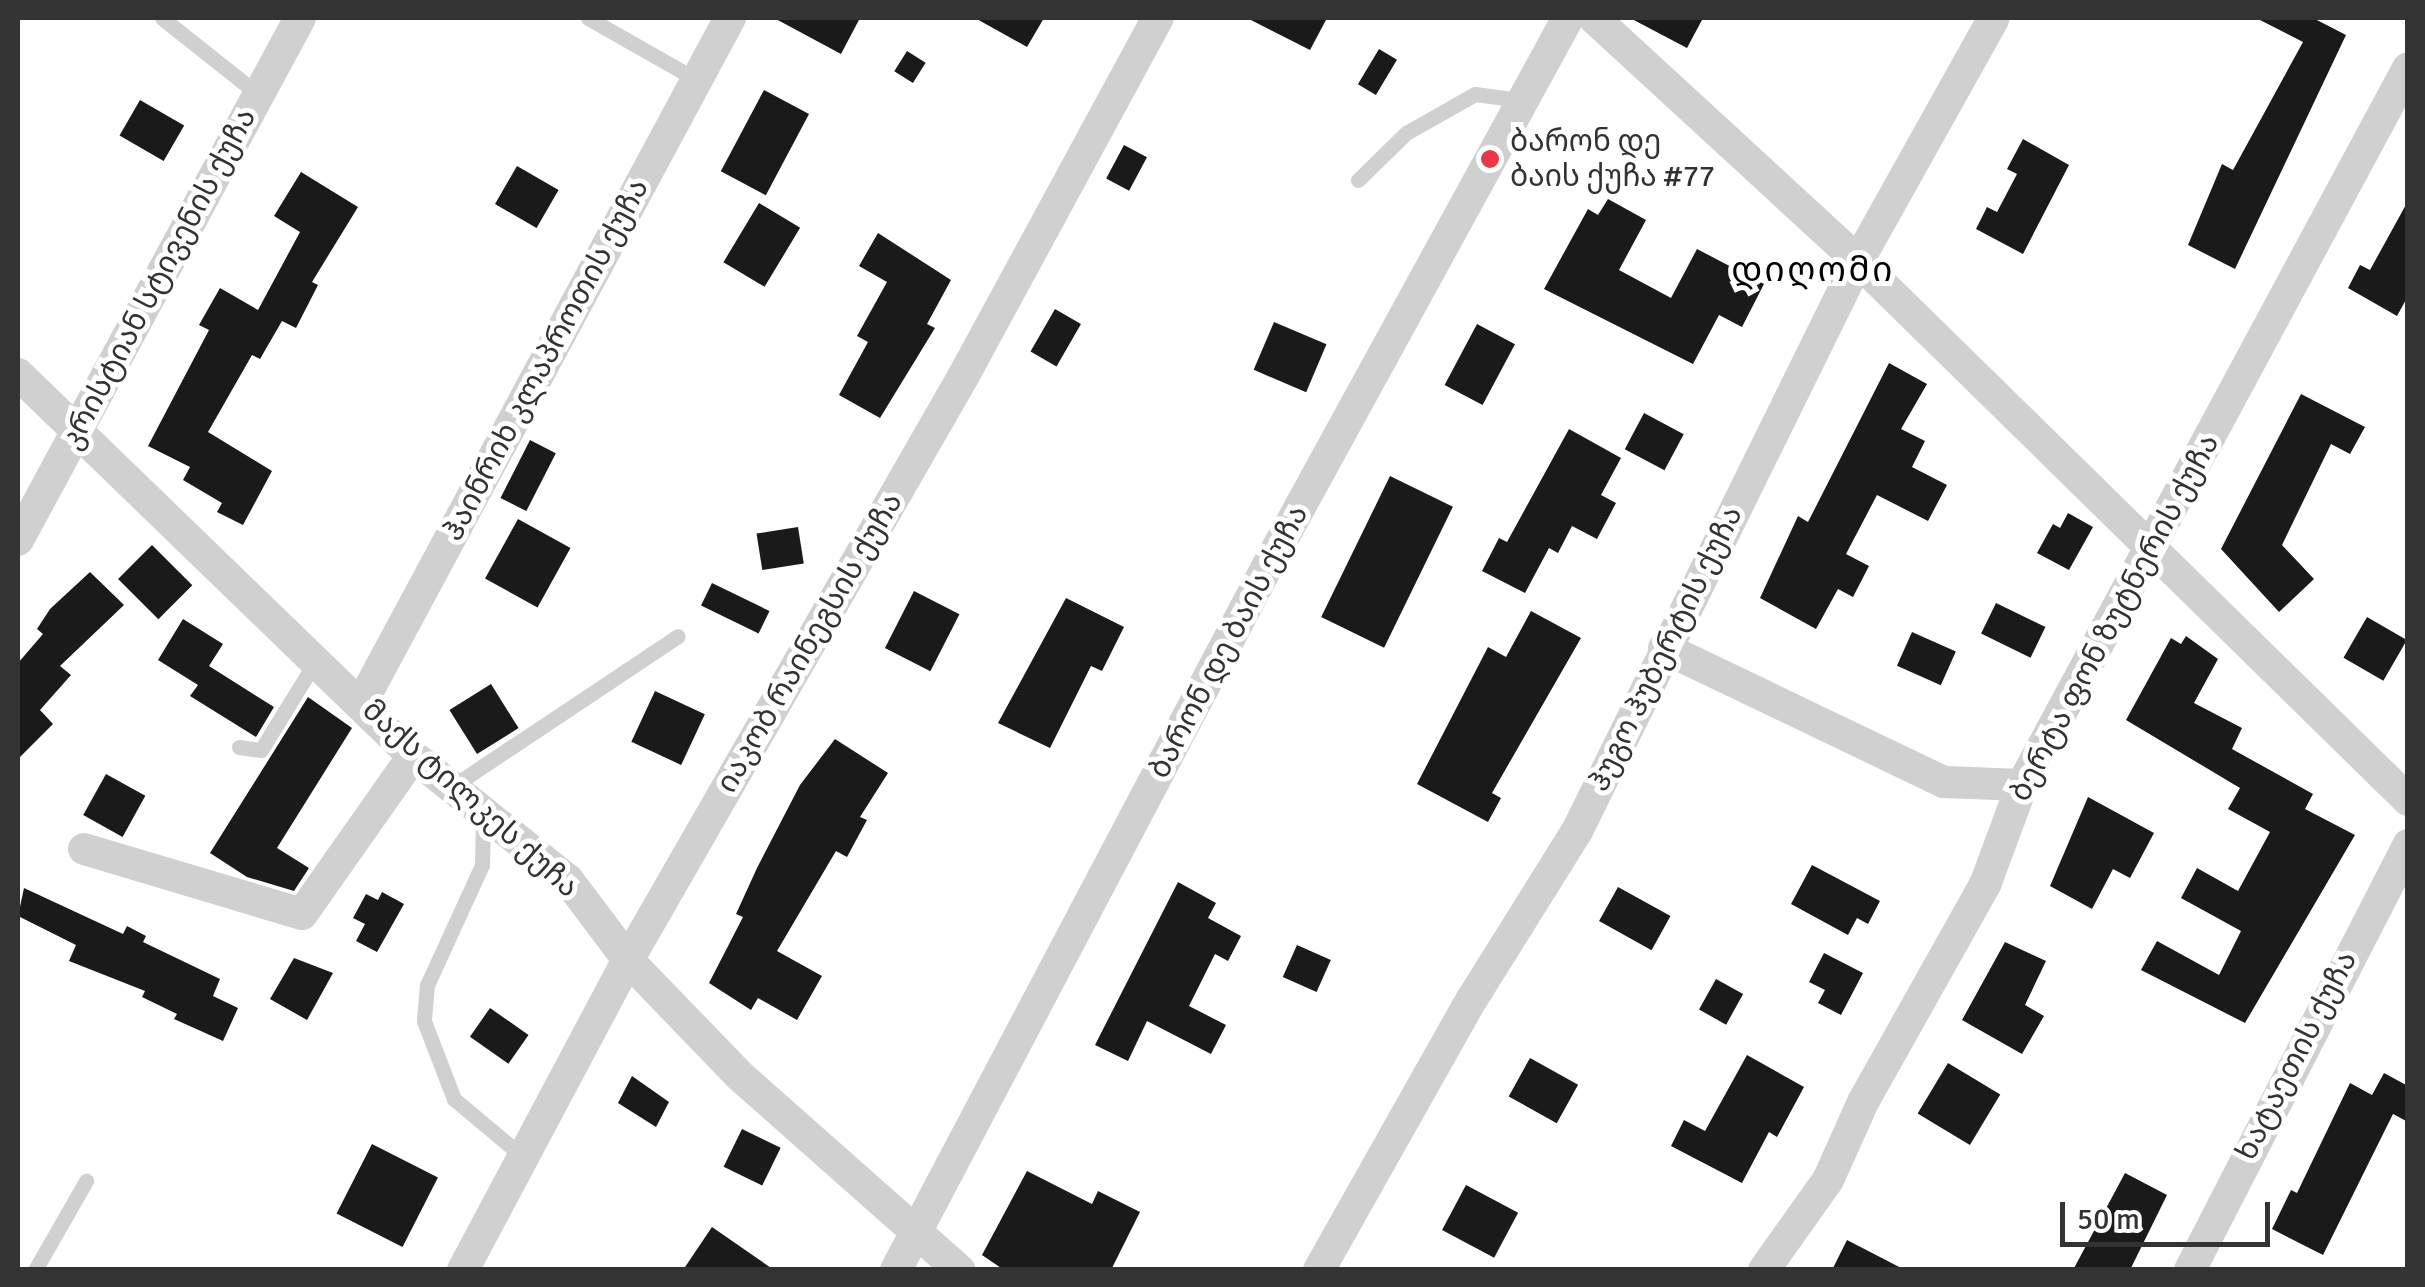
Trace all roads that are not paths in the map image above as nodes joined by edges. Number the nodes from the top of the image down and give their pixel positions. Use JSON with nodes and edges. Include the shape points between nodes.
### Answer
{"nodes":[{"id":1,"x":162,"y":18,"type":"edge"},
{"id":2,"x":300,"y":18,"type":"edge"},
{"id":3,"x":588,"y":18,"type":"edge"},
{"id":4,"x":730,"y":18,"type":"edge"},
{"id":5,"x":1158,"y":18,"type":"edge"},
{"id":6,"x":1568,"y":18,"type":"edge"},
{"id":7,"x":1594,"y":18,"type":"edge"},
{"id":8,"x":1994,"y":18,"type":"edge"},
{"id":9,"x":2408,"y":68,"type":"edge"},
{"id":10,"x":697,"y":80,"type":"junction"},
{"id":11,"x":258,"y":94,"type":"junction"},
{"id":12,"x":1520,"y":100,"type":"junction"},
{"id":13,"x":1358,"y":180,"type":"dead end"},
{"id":14,"x":1858,"y":261,"type":"junction"},
{"id":15,"x":18,"y":374,"type":"edge"},
{"id":16,"x":81,"y":429,"type":"junction"},
{"id":17,"x":18,"y":540,"type":"edge"},
{"id":18,"x":2152,"y":548,"type":"junction"},
{"id":19,"x":678,"y":636,"type":"dead end"},
{"id":20,"x":1664,"y":648,"type":"junction"},
{"id":21,"x":316,"y":659,"type":"junction"},
{"id":22,"x":362,"y":702,"type":"junction"},
{"id":23,"x":239,"y":746,"type":"dead end"},
{"id":24,"x":412,"y":756,"type":"junction"},
{"id":25,"x":2022,"y":784,"type":"junction"},
{"id":26,"x":453,"y":786,"type":"junction"},
{"id":27,"x":2408,"y":800,"type":"edge"},
{"id":28,"x":483,"y":808,"type":"junction"},
{"id":29,"x":2408,"y":845,"type":"edge"},
{"id":30,"x":84,"y":849,"type":"dead end"},
{"id":31,"x":628,"y":960,"type":"junction"},
{"id":32,"x":521,"y":1155,"type":"junction"},
{"id":33,"x":86,"y":1181,"type":"dead end"},
{"id":34,"x":918,"y":1234,"type":"junction"},
{"id":35,"x":35,"y":1270,"type":"edge"},
{"id":36,"x":463,"y":1270,"type":"edge"},
{"id":37,"x":896,"y":1270,"type":"edge"},
{"id":38,"x":959,"y":1270,"type":"edge"},
{"id":39,"x":1319,"y":1270,"type":"edge"},
{"id":40,"x":1764,"y":1270,"type":"edge"},
{"id":41,"x":2190,"y":1270,"type":"edge"}],
"edges":[{"from":1,"to":11,"type":"lane"},
{"from":2,"to":11,"type":"street","name":"კრისტიან სტივენის ქუჩა"},
{"from":3,"to":10,"type":"lane"},
{"from":4,"to":10,"type":"street","name":"ჰაინრიხ კლაპროთის ქუჩა"},
{"from":5,"to":31,"type":"street","name":"იაკობ რაინეგსის ქუჩა","via":[[964,375]]},
{"from":6,"to":12,"type":"street","name":"ბარონ დე ბაის ქუჩა"},
{"from":7,"to":14,"type":"street"},
{"from":8,"to":14,"type":"street","name":"ჰუგო ჰუბერტის ქუჩა"},
{"from":9,"to":18,"type":"street","name":"ბერტა ფონ ზუტნერის ქუჩა"},
{"from":10,"to":22,"type":"street","name":"ჰაინრიხ კლაპროთის ქუჩა"},
{"from":11,"to":16,"type":"street","name":"კრისტიან სტივენის ქუჩა"},
{"from":12,"to":13,"type":"lane","via":[[1476,94],[1406,133]]},
{"from":12,"to":34,"type":"street","name":"ბარონ დე ბაის ქუჩა"},
{"from":14,"to":18,"type":"street"},
{"from":14,"to":20,"type":"street","name":"ჰუგო ჰუბერტის ქუჩა"},
{"from":15,"to":16,"type":"street","name":"მაქს ტილკეს ქუჩა"},
{"from":16,"to":17,"type":"street","name":"კრისტიან სტივენის ქუჩა"},
{"from":16,"to":21,"type":"street","name":"მაქს ტილკეს ქუჩა"},
{"from":18,"to":25,"type":"street","name":"ბერტა ფონ ზუტნერის ქუჩა"},
{"from":18,"to":27,"type":"street"},
{"from":19,"to":26,"type":"lane"},
{"from":20,"to":25,"type":"street","via":[[1944,782]]},
{"from":20,"to":39,"type":"street","name":"ჰუგო ჰუბერტის ქუჩა","via":[[1577,832],[1472,999]]},
{"from":21,"to":22,"type":"street","name":"მაქს ტილკეს ქუჩა"},
{"from":21,"to":23,"type":"lane","via":[[261,750]]},
{"from":22,"to":24,"type":"street","name":"მაქს ტილკეს ქუჩა"},
{"from":24,"to":26,"type":"street","name":"მაქს ტილკეს ქუჩა"},
{"from":24,"to":30,"type":"street","via":[[302,914]]},
{"from":25,"to":40,"type":"street","name":"ბერტა ფონ ზუტნერის ქუჩა","via":[[1985,885],[1863,1102],[1828,1180]]},
{"from":26,"to":28,"type":"street","name":"მაქს ტილკეს ქუჩა"},
{"from":28,"to":31,"type":"street","name":"მაქს ტილკეს ქუჩა","via":[[568,880]]},
{"from":28,"to":32,"type":"lane","via":[[482,865],[428,984],[424,1021],[454,1100]]},
{"from":29,"to":41,"type":"street","name":"ხატაეთის ქუჩა"},
{"from":31,"to":32,"type":"street","name":"იაკობ რაინეგსის ქუჩა"},
{"from":31,"to":34,"type":"street","name":"მაქს ტილკეს ქუჩა","via":[[740,1076]]},
{"from":32,"to":36,"type":"street","name":"იაკობ რაინეგსის ქუჩა"},
{"from":33,"to":35,"type":"lane"},
{"from":34,"to":37,"type":"street","name":"ბარონ დე ბაის ქუჩა"},
{"from":34,"to":38,"type":"street","name":"მაქს ტილკეს ქუჩა"}]}
